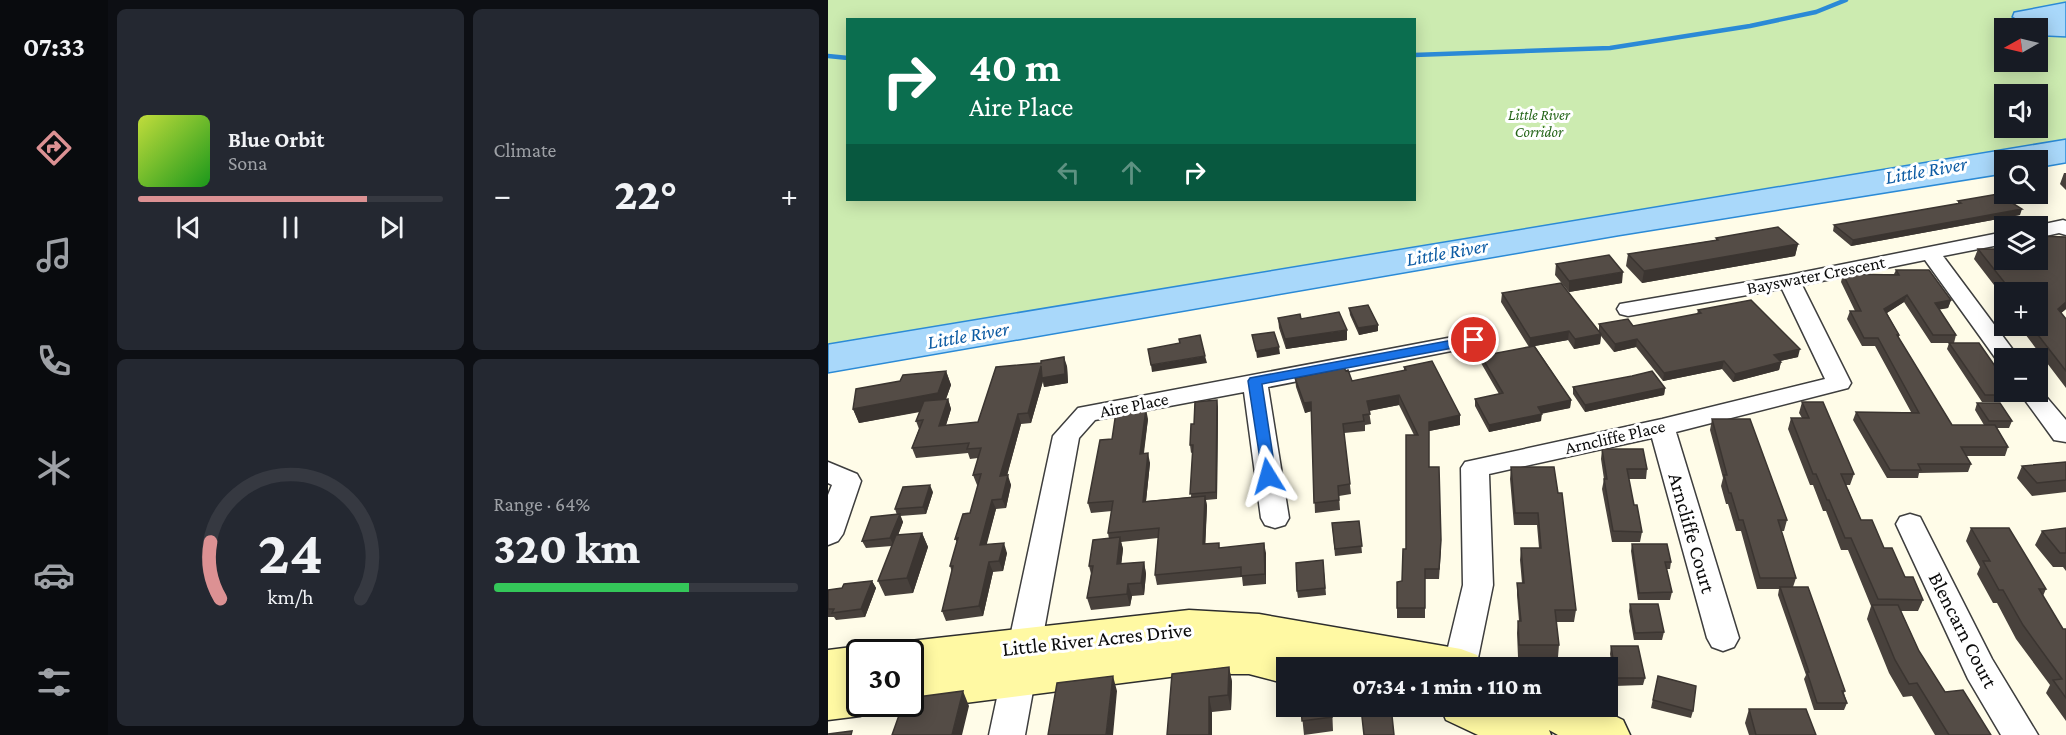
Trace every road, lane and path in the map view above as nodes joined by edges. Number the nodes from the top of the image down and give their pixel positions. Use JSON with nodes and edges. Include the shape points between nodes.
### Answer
{"nodes":[{"id":1,"x":2048,"y":229,"type":"edge"},
{"id":2,"x":2066,"y":230,"type":"edge"},
{"id":3,"x":1994,"y":240,"type":"edge"},
{"id":4,"x":1930,"y":254,"type":"junction"},
{"id":5,"x":1790,"y":281,"type":"junction"},
{"id":6,"x":1628,"y":309,"type":"dead end"},
{"id":7,"x":1474,"y":340,"type":"dead end"},
{"id":8,"x":2000,"y":348,"type":"edge"},
{"id":9,"x":1255,"y":381,"type":"junction"},
{"id":10,"x":2039,"y":402,"type":"edge"},
{"id":11,"x":1662,"y":427,"type":"junction"},
{"id":12,"x":2063,"y":434,"type":"dead end"},
{"id":13,"x":828,"y":471,"type":"edge"},
{"id":14,"x":1275,"y":519,"type":"dead end"},
{"id":15,"x":1910,"y":524,"type":"dead end"},
{"id":16,"x":828,"y":534,"type":"edge"},
{"id":17,"x":1723,"y":638,"type":"dead end"},
{"id":18,"x":1403,"y":657,"type":"edge"},
{"id":19,"x":1462,"y":657,"type":"edge"},
{"id":20,"x":924,"y":659,"type":"edge"},
{"id":21,"x":1021,"y":661,"type":"junction"},
{"id":22,"x":1276,"y":663,"type":"edge"},
{"id":23,"x":846,"y":667,"type":"edge"},
{"id":24,"x":828,"y":669,"type":"edge"},
{"id":25,"x":924,"y":686,"type":"edge"},
{"id":26,"x":846,"y":698,"type":"edge"},
{"id":27,"x":828,"y":700,"type":"edge"},
{"id":28,"x":1487,"y":717,"type":"edge"},
{"id":29,"x":1568,"y":717,"type":"edge"},
{"id":30,"x":1007,"y":735,"type":"edge"},
{"id":31,"x":1527,"y":735,"type":"edge"},
{"id":32,"x":1606,"y":735,"type":"edge"},
{"id":33,"x":2020,"y":735,"type":"edge"}],
"edges":[{"from":1,"to":2,"type":"street","via":[[2063,226]]},
{"from":3,"to":4,"type":"street","name":"Bayswater Crescent"},
{"from":4,"to":5,"type":"street","name":"Bayswater Crescent"},
{"from":4,"to":8,"type":"street"},
{"from":5,"to":6,"type":"street","name":"Bayswater Crescent"},
{"from":5,"to":11,"type":"street","name":"Arncliffe Place","via":[[1839,383]]},
{"from":7,"to":9,"type":"street","name":"Aire Place"},
{"from":9,"to":14,"type":"street"},
{"from":9,"to":21,"type":"street","name":"Aire Place","via":[[1088,414],[1066,436]]},
{"from":10,"to":12,"type":"street"},
{"from":11,"to":17,"type":"street","name":"Arncliffe Court"},
{"from":11,"to":19,"type":"street","name":"Arncliffe Place","via":[[1475,468],[1478,585]]},
{"from":13,"to":16,"type":"street","via":[[847,481]]},
{"from":15,"to":33,"type":"street","name":"Blencarn Court","via":[[1980,669]]},
{"from":18,"to":21,"type":"street","name":"Little River Acres Drive","via":[[1259,632],[1189,627]]},
{"from":20,"to":21,"type":"street","name":"Little River Acres Drive"},
{"from":21,"to":22,"type":"street","name":"Little River Acres Drive","via":[[1193,656],[1250,657]]},
{"from":21,"to":25,"type":"street","name":"Little River Acres Drive"},
{"from":21,"to":30,"type":"street","name":"Aire Place"},
{"from":23,"to":24,"type":"street"},
{"from":26,"to":27,"type":"street"},
{"from":28,"to":31,"type":"street"},
{"from":29,"to":32,"type":"street"}]}
